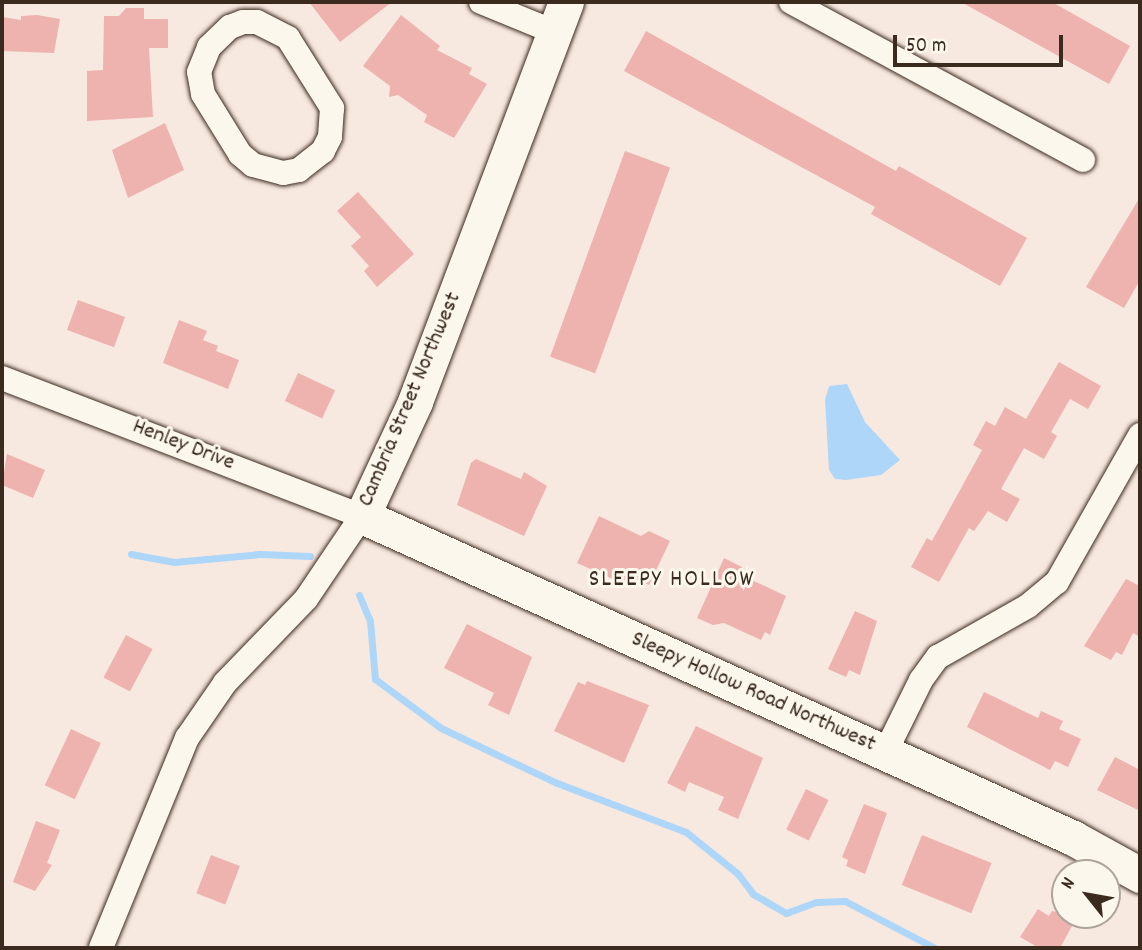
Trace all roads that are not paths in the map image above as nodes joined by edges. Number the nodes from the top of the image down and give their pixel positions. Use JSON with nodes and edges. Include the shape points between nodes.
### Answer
{"nodes":[{"id":1,"x":481,"y":2,"type":"edge"},
{"id":2,"x":791,"y":2,"type":"edge"},
{"id":3,"x":242,"y":12,"type":"edge"},
{"id":4,"x":561,"y":17,"type":"edge"},
{"id":5,"x":1083,"y":160,"type":"dead end"},
{"id":6,"x":2,"y":378,"type":"edge"},
{"id":7,"x":1140,"y":435,"type":"edge"},
{"id":8,"x":362,"y":516,"type":"junction"},
{"id":9,"x":885,"y":753,"type":"junction"},
{"id":10,"x":1140,"y":875,"type":"edge"},
{"id":11,"x":102,"y":948,"type":"edge"}],
"edges":[{"from":1,"to":4,"type":"street"},
{"from":2,"to":5,"type":"street"},
{"from":3,"to":3,"type":"street","via":[[209,47],[199,72],[203,94],[240,154],[253,165],[284,173],[299,170],[317,157],[330,137],[332,108],[288,38]]},
{"from":4,"to":8,"type":"street","name":"Cambria Street Northwest","via":[[415,402]]},
{"from":6,"to":8,"type":"street","name":"Henley Drive"},
{"from":7,"to":9,"type":"street","via":[[1057,582],[1028,606],[957,642],[938,657],[921,680]]},
{"from":8,"to":9,"type":"street","name":"Sleepy Hollow Road Northwest"},
{"from":8,"to":11,"type":"street","name":"Cambria Street Northwest","via":[[306,599],[225,683],[187,738]]},
{"from":9,"to":10,"type":"street","name":"Sleepy Hollow Road Northwest","via":[[1073,838]]}]}
